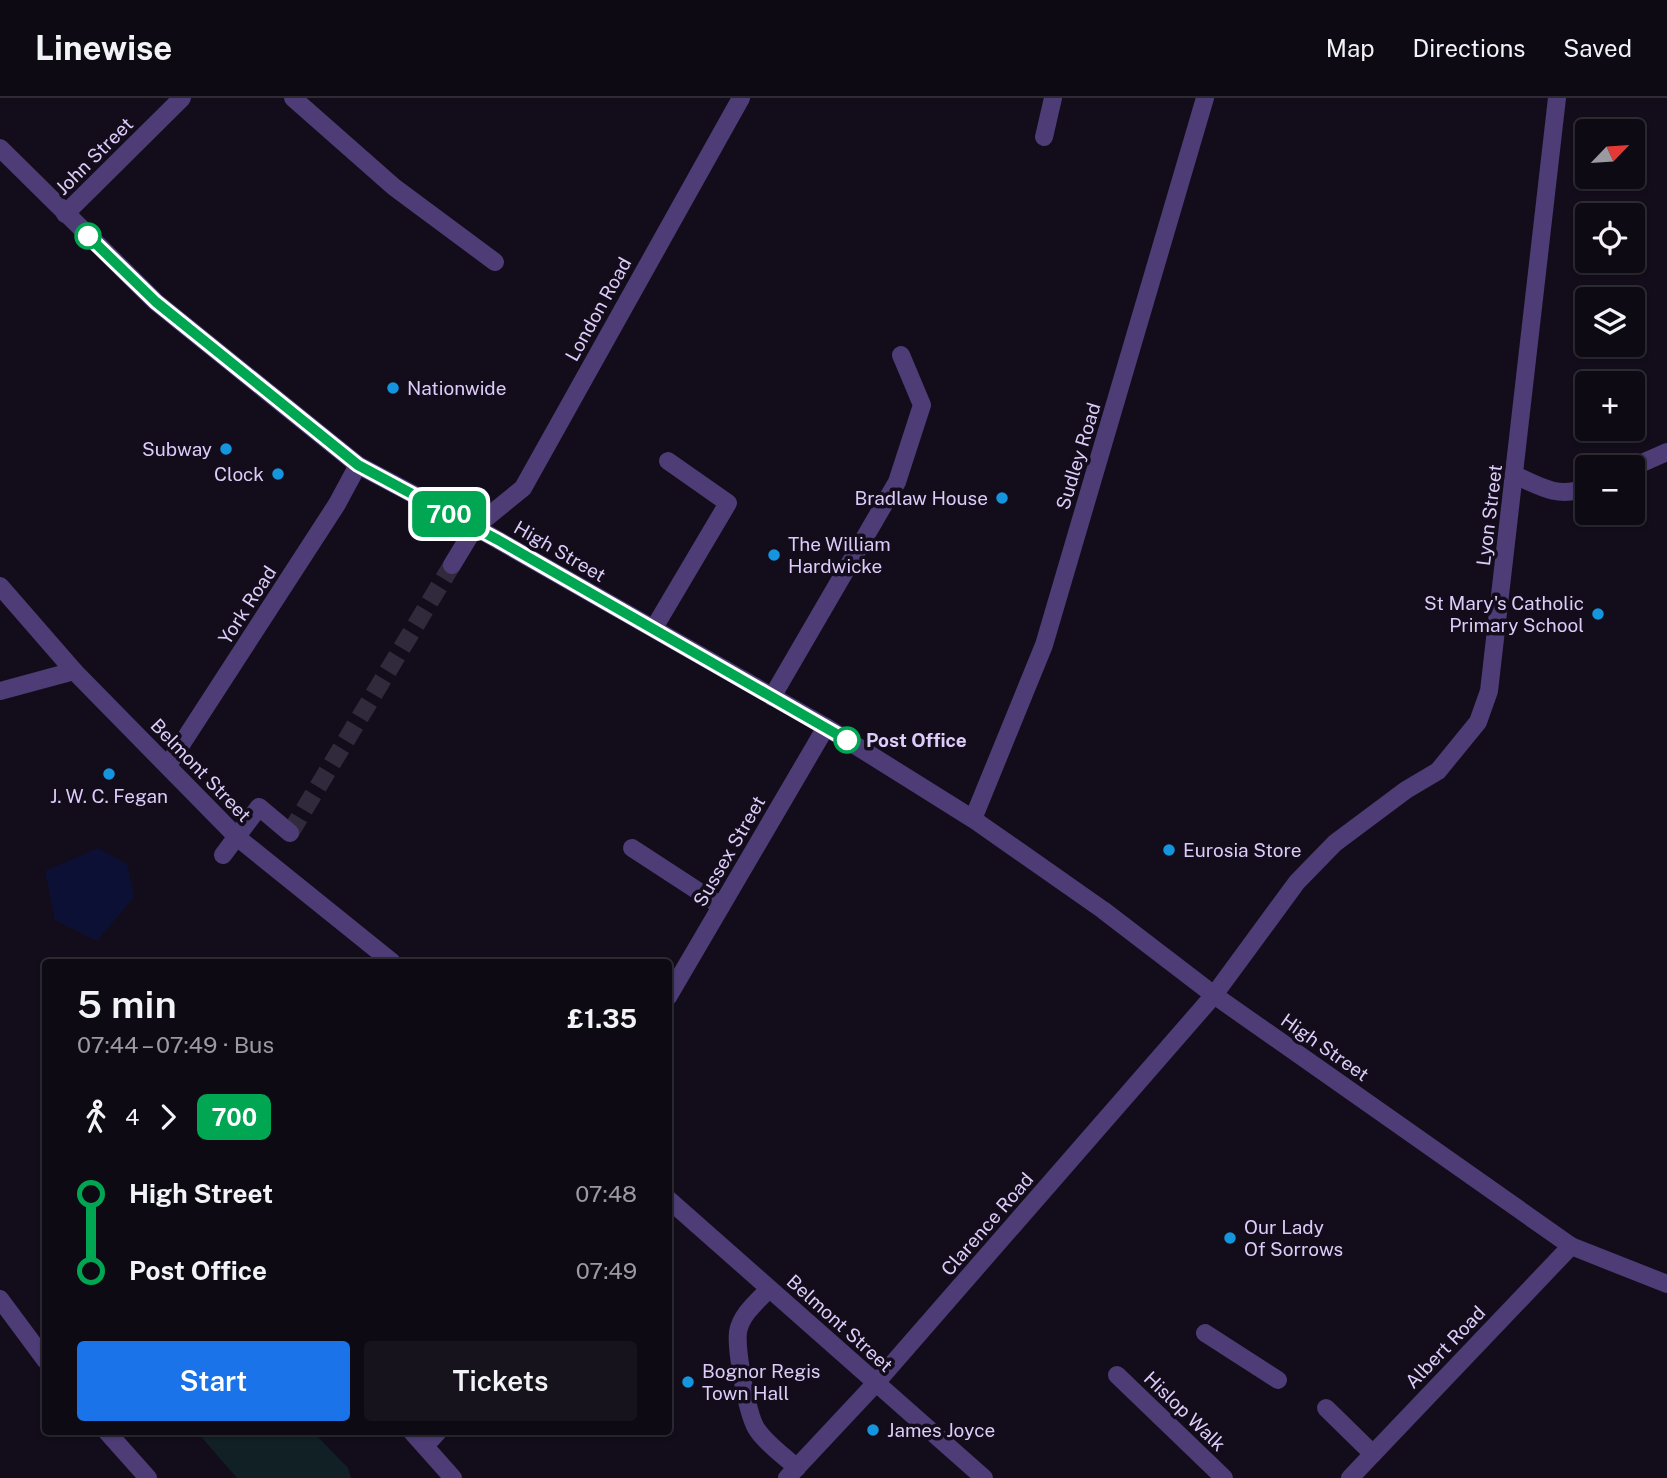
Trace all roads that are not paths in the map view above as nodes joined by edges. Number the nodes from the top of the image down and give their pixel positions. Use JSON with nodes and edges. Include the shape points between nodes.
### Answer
{"nodes":[{"id":1,"x":182,"y":98,"type":"edge"},
{"id":2,"x":293,"y":98,"type":"edge"},
{"id":3,"x":741,"y":98,"type":"edge"},
{"id":4,"x":1053,"y":98,"type":"edge"},
{"id":5,"x":1205,"y":98,"type":"edge"},
{"id":6,"x":1557,"y":98,"type":"edge"},
{"id":7,"x":1044,"y":137,"type":"dead end"},
{"id":8,"x":0,"y":148,"type":"edge"},
{"id":9,"x":65,"y":214,"type":"junction"},
{"id":10,"x":495,"y":262,"type":"dead end"},
{"id":11,"x":901,"y":355,"type":"dead end"},
{"id":12,"x":1667,"y":452,"type":"edge"},
{"id":13,"x":668,"y":461,"type":"dead end"},
{"id":14,"x":1645,"y":462,"type":"edge"},
{"id":15,"x":358,"y":465,"type":"junction"},
{"id":16,"x":1515,"y":474,"type":"junction"},
{"id":17,"x":1575,"y":492,"type":"edge"},
{"id":18,"x":475,"y":527,"type":"junction"},
{"id":19,"x":452,"y":565,"type":"tunnel mouth"},
{"id":20,"x":0,"y":586,"type":"edge"},
{"id":21,"x":654,"y":628,"type":"junction"},
{"id":22,"x":74,"y":671,"type":"junction"},
{"id":23,"x":0,"y":691,"type":"edge"},
{"id":24,"x":772,"y":697,"type":"junction"},
{"id":25,"x":826,"y":727,"type":"junction"},
{"id":26,"x":168,"y":765,"type":"junction"},
{"id":27,"x":973,"y":819,"type":"junction"},
{"id":28,"x":290,"y":833,"type":"dead end"},
{"id":29,"x":238,"y":838,"type":"junction"},
{"id":30,"x":632,"y":848,"type":"dead end"},
{"id":31,"x":223,"y":855,"type":"dead end"},
{"id":32,"x":721,"y":906,"type":"junction"},
{"id":33,"x":388,"y":959,"type":"edge"},
{"id":34,"x":672,"y":990,"type":"edge"},
{"id":35,"x":1214,"y":995,"type":"junction"},
{"id":36,"x":672,"y":1203,"type":"edge"},
{"id":37,"x":1571,"y":1245,"type":"junction"},
{"id":38,"x":1667,"y":1284,"type":"edge"},
{"id":39,"x":769,"y":1289,"type":"junction"},
{"id":40,"x":0,"y":1299,"type":"edge"},
{"id":41,"x":1205,"y":1333,"type":"dead end"},
{"id":42,"x":42,"y":1356,"type":"edge"},
{"id":43,"x":1117,"y":1375,"type":"dead end"},
{"id":44,"x":1278,"y":1380,"type":"dead end"},
{"id":45,"x":875,"y":1384,"type":"junction"},
{"id":46,"x":1326,"y":1408,"type":"dead end"},
{"id":47,"x":110,"y":1435,"type":"edge"},
{"id":48,"x":415,"y":1435,"type":"edge"},
{"id":49,"x":435,"y":1435,"type":"edge"},
{"id":50,"x":425,"y":1446,"type":"junction"},
{"id":51,"x":1373,"y":1454,"type":"junction"},
{"id":52,"x":792,"y":1473,"type":"edge"},
{"id":53,"x":148,"y":1478,"type":"edge"},
{"id":54,"x":453,"y":1478,"type":"edge"},
{"id":55,"x":984,"y":1478,"type":"edge"},
{"id":56,"x":1224,"y":1478,"type":"edge"},
{"id":57,"x":1350,"y":1478,"type":"edge"}],
"edges":[{"from":1,"to":9,"type":"street","name":"John Street"},
{"from":2,"to":10,"type":"street","via":[[394,187]]},
{"from":3,"to":18,"type":"street","name":"London Road","via":[[523,488]]},
{"from":4,"to":7,"type":"street"},
{"from":5,"to":27,"type":"street","name":"Sudley Road","via":[[1044,645]]},
{"from":6,"to":16,"type":"street","name":"Lyon Street"},
{"from":8,"to":9,"type":"street","name":"High Street"},
{"from":9,"to":15,"type":"street","name":"High Street","via":[[156,302]]},
{"from":11,"to":24,"type":"street","via":[[922,405],[897,482]]},
{"from":12,"to":14,"type":"street"},
{"from":13,"to":21,"type":"street","via":[[728,503]]},
{"from":15,"to":18,"type":"street","name":"High Street"},
{"from":15,"to":26,"type":"street","name":"York Road","via":[[337,505]]},
{"from":16,"to":17,"type":"street","via":[[1555,493]]},
{"from":16,"to":35,"type":"street","name":"Lyon Street","via":[[1489,691],[1478,722],[1438,771],[1406,789],[1335,843],[1297,882]]},
{"from":18,"to":19,"type":"street","name":"London Road"},
{"from":18,"to":21,"type":"street","name":"High Street"},
{"from":20,"to":22,"type":"street","name":"Belmont Street"},
{"from":21,"to":24,"type":"street","name":"High Street"},
{"from":22,"to":23,"type":"street"},
{"from":22,"to":26,"type":"street","name":"Belmont Street"},
{"from":24,"to":25,"type":"street","name":"High Street"},
{"from":25,"to":27,"type":"street","name":"High Street"},
{"from":25,"to":32,"type":"street","name":"Sussex Street"},
{"from":26,"to":29,"type":"street","name":"Belmont Street"},
{"from":27,"to":35,"type":"street","name":"High Street"},
{"from":28,"to":29,"type":"street","via":[[259,807]]},
{"from":29,"to":31,"type":"street"},
{"from":29,"to":33,"type":"street","name":"Belmont Street"},
{"from":30,"to":32,"type":"street"},
{"from":32,"to":34,"type":"street","name":"Sussex Street"},
{"from":35,"to":37,"type":"street","name":"High Street"},
{"from":35,"to":45,"type":"street","name":"Clarence Road"},
{"from":36,"to":39,"type":"street","name":"Belmont Street"},
{"from":37,"to":38,"type":"street","name":"High Street"},
{"from":37,"to":51,"type":"street","name":"Albert Road"},
{"from":39,"to":45,"type":"street","name":"Belmont Street"},
{"from":39,"to":52,"type":"street","via":[[745,1314],[738,1332],[745,1396],[751,1421]]},
{"from":40,"to":42,"type":"street"},
{"from":41,"to":44,"type":"street"},
{"from":43,"to":56,"type":"street","name":"Hislop Walk"},
{"from":45,"to":52,"type":"street","name":"Clarence Road"},
{"from":45,"to":55,"type":"street","name":"Belmont Street"},
{"from":46,"to":51,"type":"street"},
{"from":47,"to":53,"type":"street"},
{"from":48,"to":50,"type":"street"},
{"from":49,"to":50,"type":"street"},
{"from":50,"to":54,"type":"street"},
{"from":51,"to":57,"type":"street","name":"Albert Road"}]}
